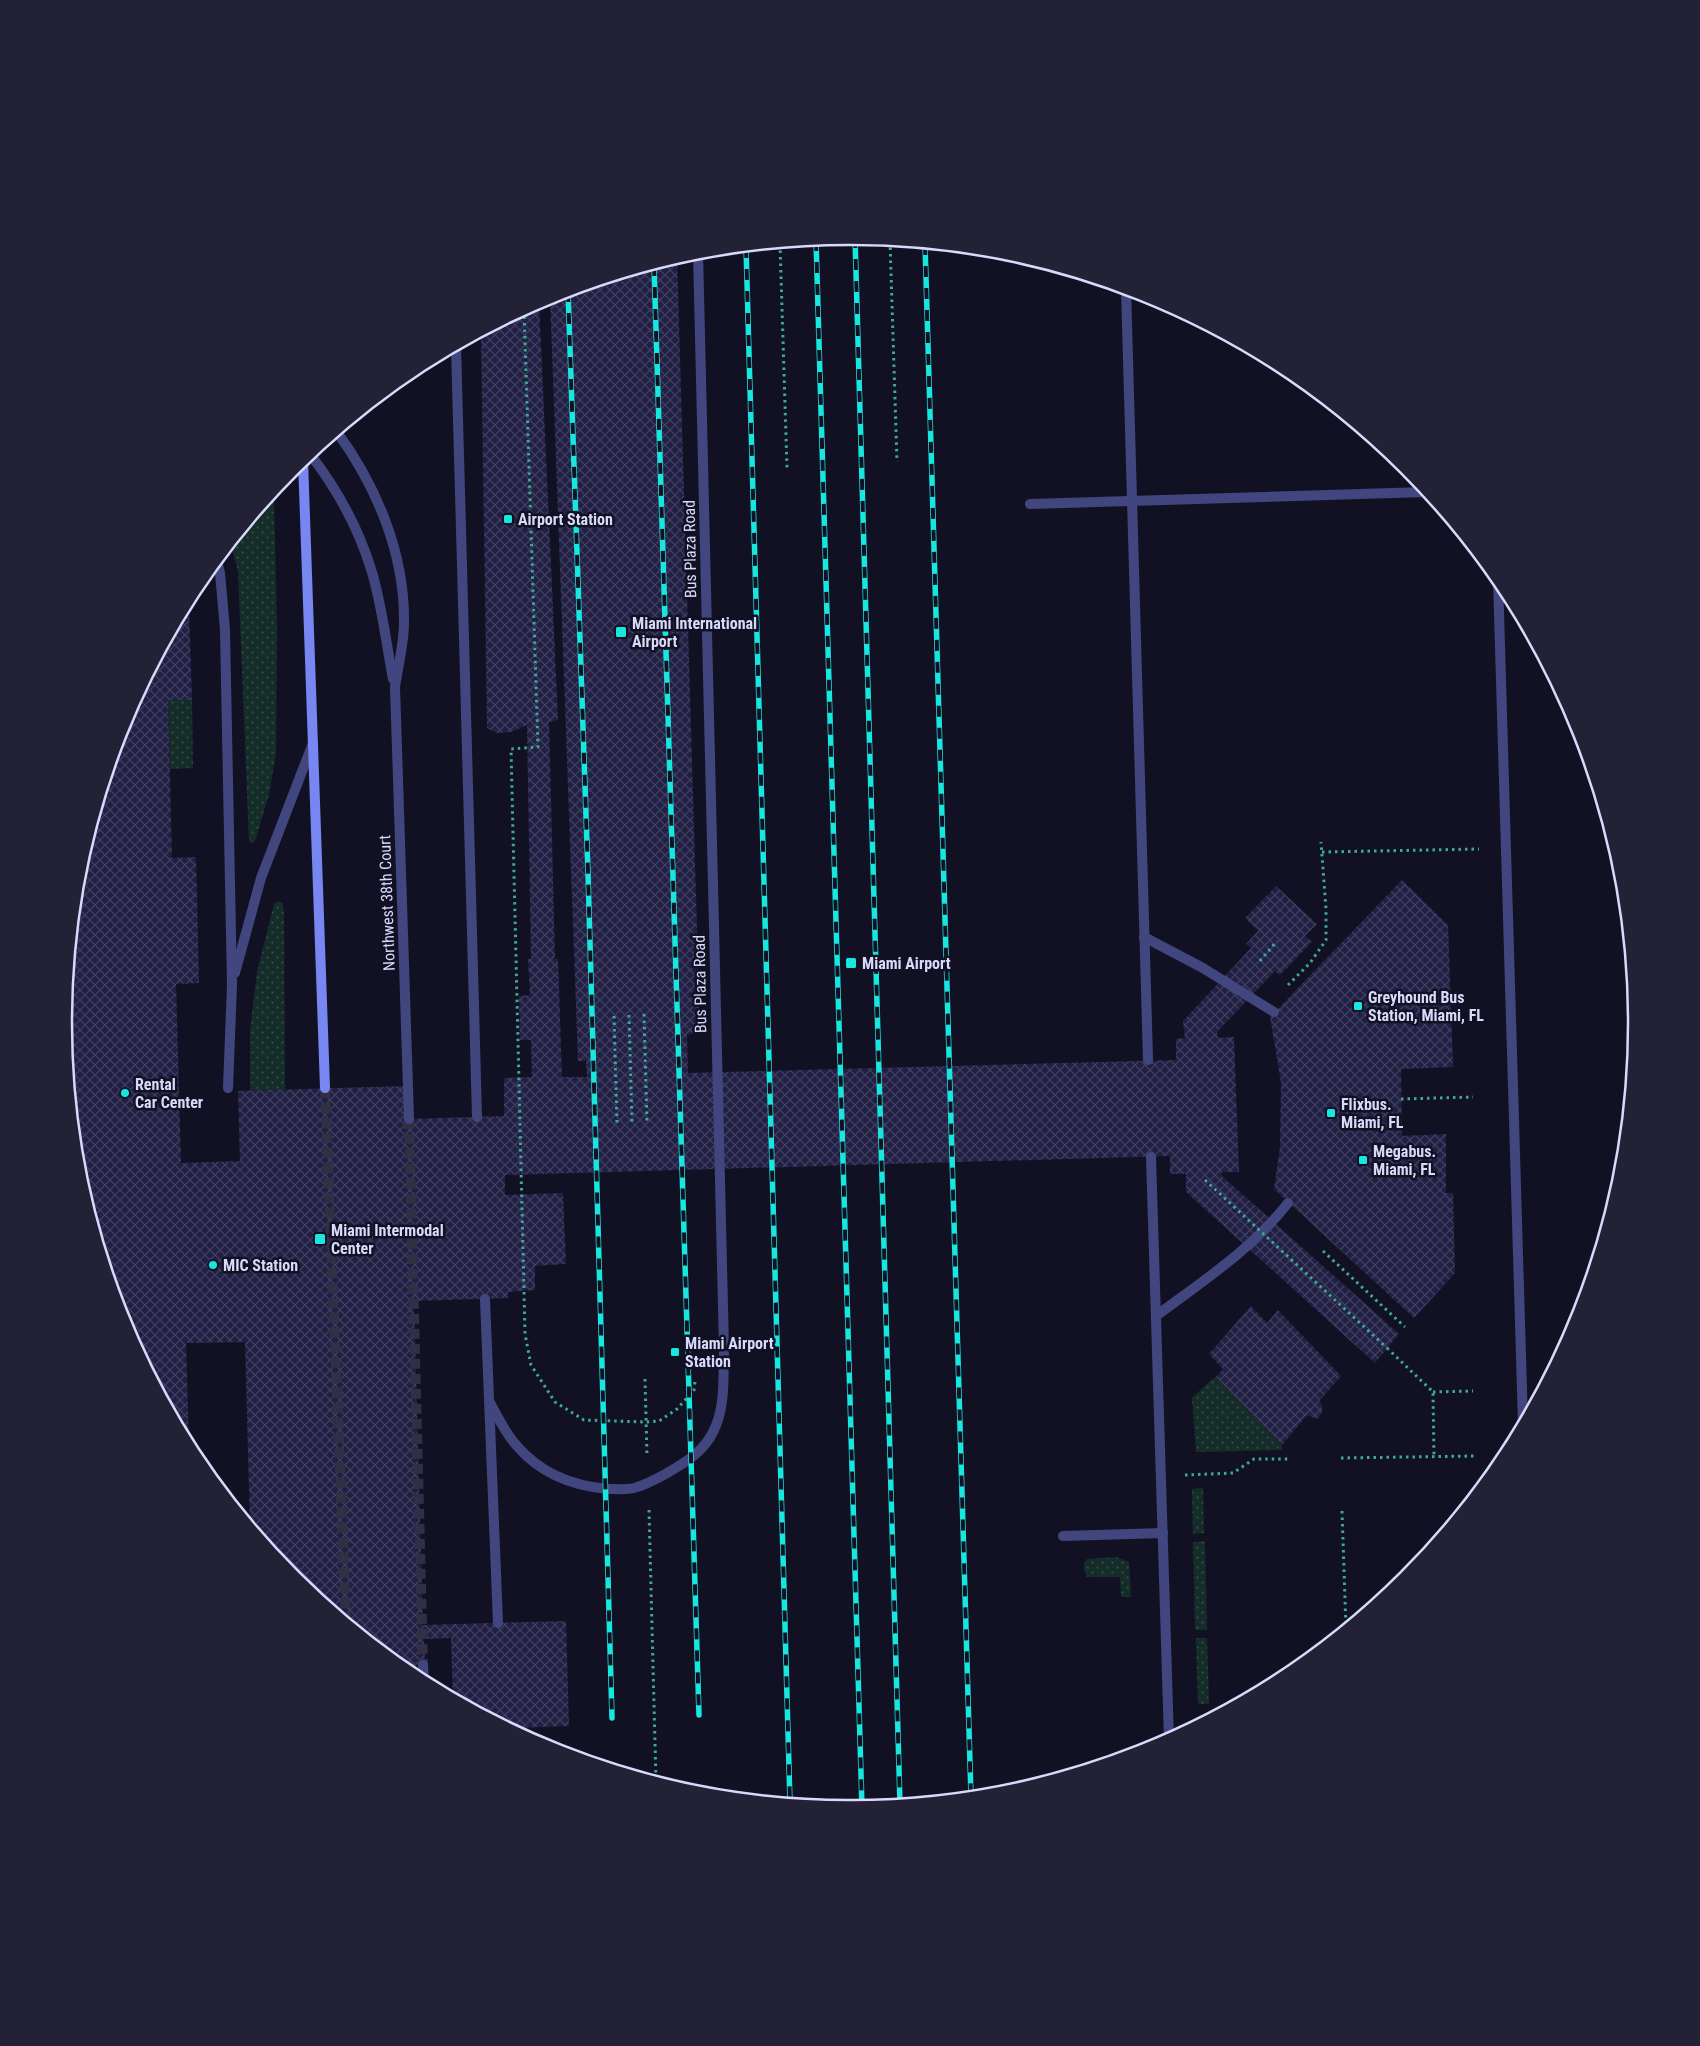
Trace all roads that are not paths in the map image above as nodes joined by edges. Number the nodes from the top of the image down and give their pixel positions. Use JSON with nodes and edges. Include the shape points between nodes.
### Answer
{"nodes":[{"id":1,"x":698,"y":260,"type":"edge"},
{"id":2,"x":1126,"y":297,"type":"edge"},
{"id":3,"x":456,"y":353,"type":"edge"},
{"id":4,"x":340,"y":436,"type":"edge"},
{"id":5,"x":314,"y":459,"type":"edge"},
{"id":6,"x":303,"y":470,"type":"edge"},
{"id":7,"x":1418,"y":492,"type":"edge"},
{"id":8,"x":1131,"y":501,"type":"junction"},
{"id":9,"x":1030,"y":504,"type":"dead end"},
{"id":10,"x":219,"y":569,"type":"edge"},
{"id":11,"x":1498,"y":595,"type":"edge"},
{"id":12,"x":395,"y":687,"type":"junction"},
{"id":13,"x":313,"y":742,"type":"junction"},
{"id":14,"x":1144,"y":937,"type":"junction"},
{"id":15,"x":232,"y":984,"type":"junction"},
{"id":16,"x":1274,"y":1012,"type":"dead end"},
{"id":17,"x":1148,"y":1060,"type":"dead end"},
{"id":18,"x":228,"y":1088,"type":"dead end"},
{"id":19,"x":325,"y":1088,"type":"tunnel mouth"},
{"id":20,"x":477,"y":1117,"type":"dead end"},
{"id":21,"x":409,"y":1119,"type":"tunnel mouth"},
{"id":22,"x":1151,"y":1157,"type":"dead end"},
{"id":23,"x":1288,"y":1203,"type":"dead end"},
{"id":24,"x":486,"y":1299,"type":"dead end"},
{"id":25,"x":1156,"y":1316,"type":"junction"},
{"id":26,"x":489,"y":1401,"type":"junction"},
{"id":27,"x":1523,"y":1413,"type":"edge"},
{"id":28,"x":1163,"y":1533,"type":"junction"},
{"id":29,"x":1063,"y":1536,"type":"dead end"},
{"id":30,"x":498,"y":1623,"type":"dead end"},
{"id":31,"x":423,"y":1666,"type":"tunnel mouth"},
{"id":32,"x":423,"y":1672,"type":"edge"},
{"id":33,"x":1169,"y":1732,"type":"edge"}],
"edges":[{"from":1,"to":26,"type":"street","name":"Bus Plaza Road","via":[[724,1349],[721,1403],[714,1431],[702,1449],[656,1480],[634,1488],[618,1489],[573,1484],[554,1476],[518,1448]]},
{"from":2,"to":8,"type":"street"},
{"from":3,"to":20,"type":"street"},
{"from":4,"to":12,"type":"street","via":[[366,477],[382,510],[395,552],[403,594],[404,626]]},
{"from":5,"to":12,"type":"street","via":[[344,504],[362,544],[377,594]]},
{"from":6,"to":13,"type":"street"},
{"from":7,"to":8,"type":"street"},
{"from":8,"to":9,"type":"street"},
{"from":8,"to":14,"type":"street"},
{"from":10,"to":15,"type":"street","via":[[224,630]]},
{"from":11,"to":27,"type":"street"},
{"from":12,"to":21,"type":"street","name":"Northwest 38th Court"},
{"from":13,"to":15,"type":"street","via":[[262,878]]},
{"from":13,"to":19,"type":"street"},
{"from":14,"to":16,"type":"street","via":[[1203,968]]},
{"from":14,"to":17,"type":"street"},
{"from":15,"to":18,"type":"street"},
{"from":22,"to":25,"type":"street"},
{"from":23,"to":25,"type":"street","via":[[1232,1260]]},
{"from":24,"to":26,"type":"street"},
{"from":25,"to":28,"type":"street"},
{"from":26,"to":30,"type":"street"},
{"from":28,"to":29,"type":"street"},
{"from":28,"to":33,"type":"street"},
{"from":31,"to":32,"type":"street"}]}
